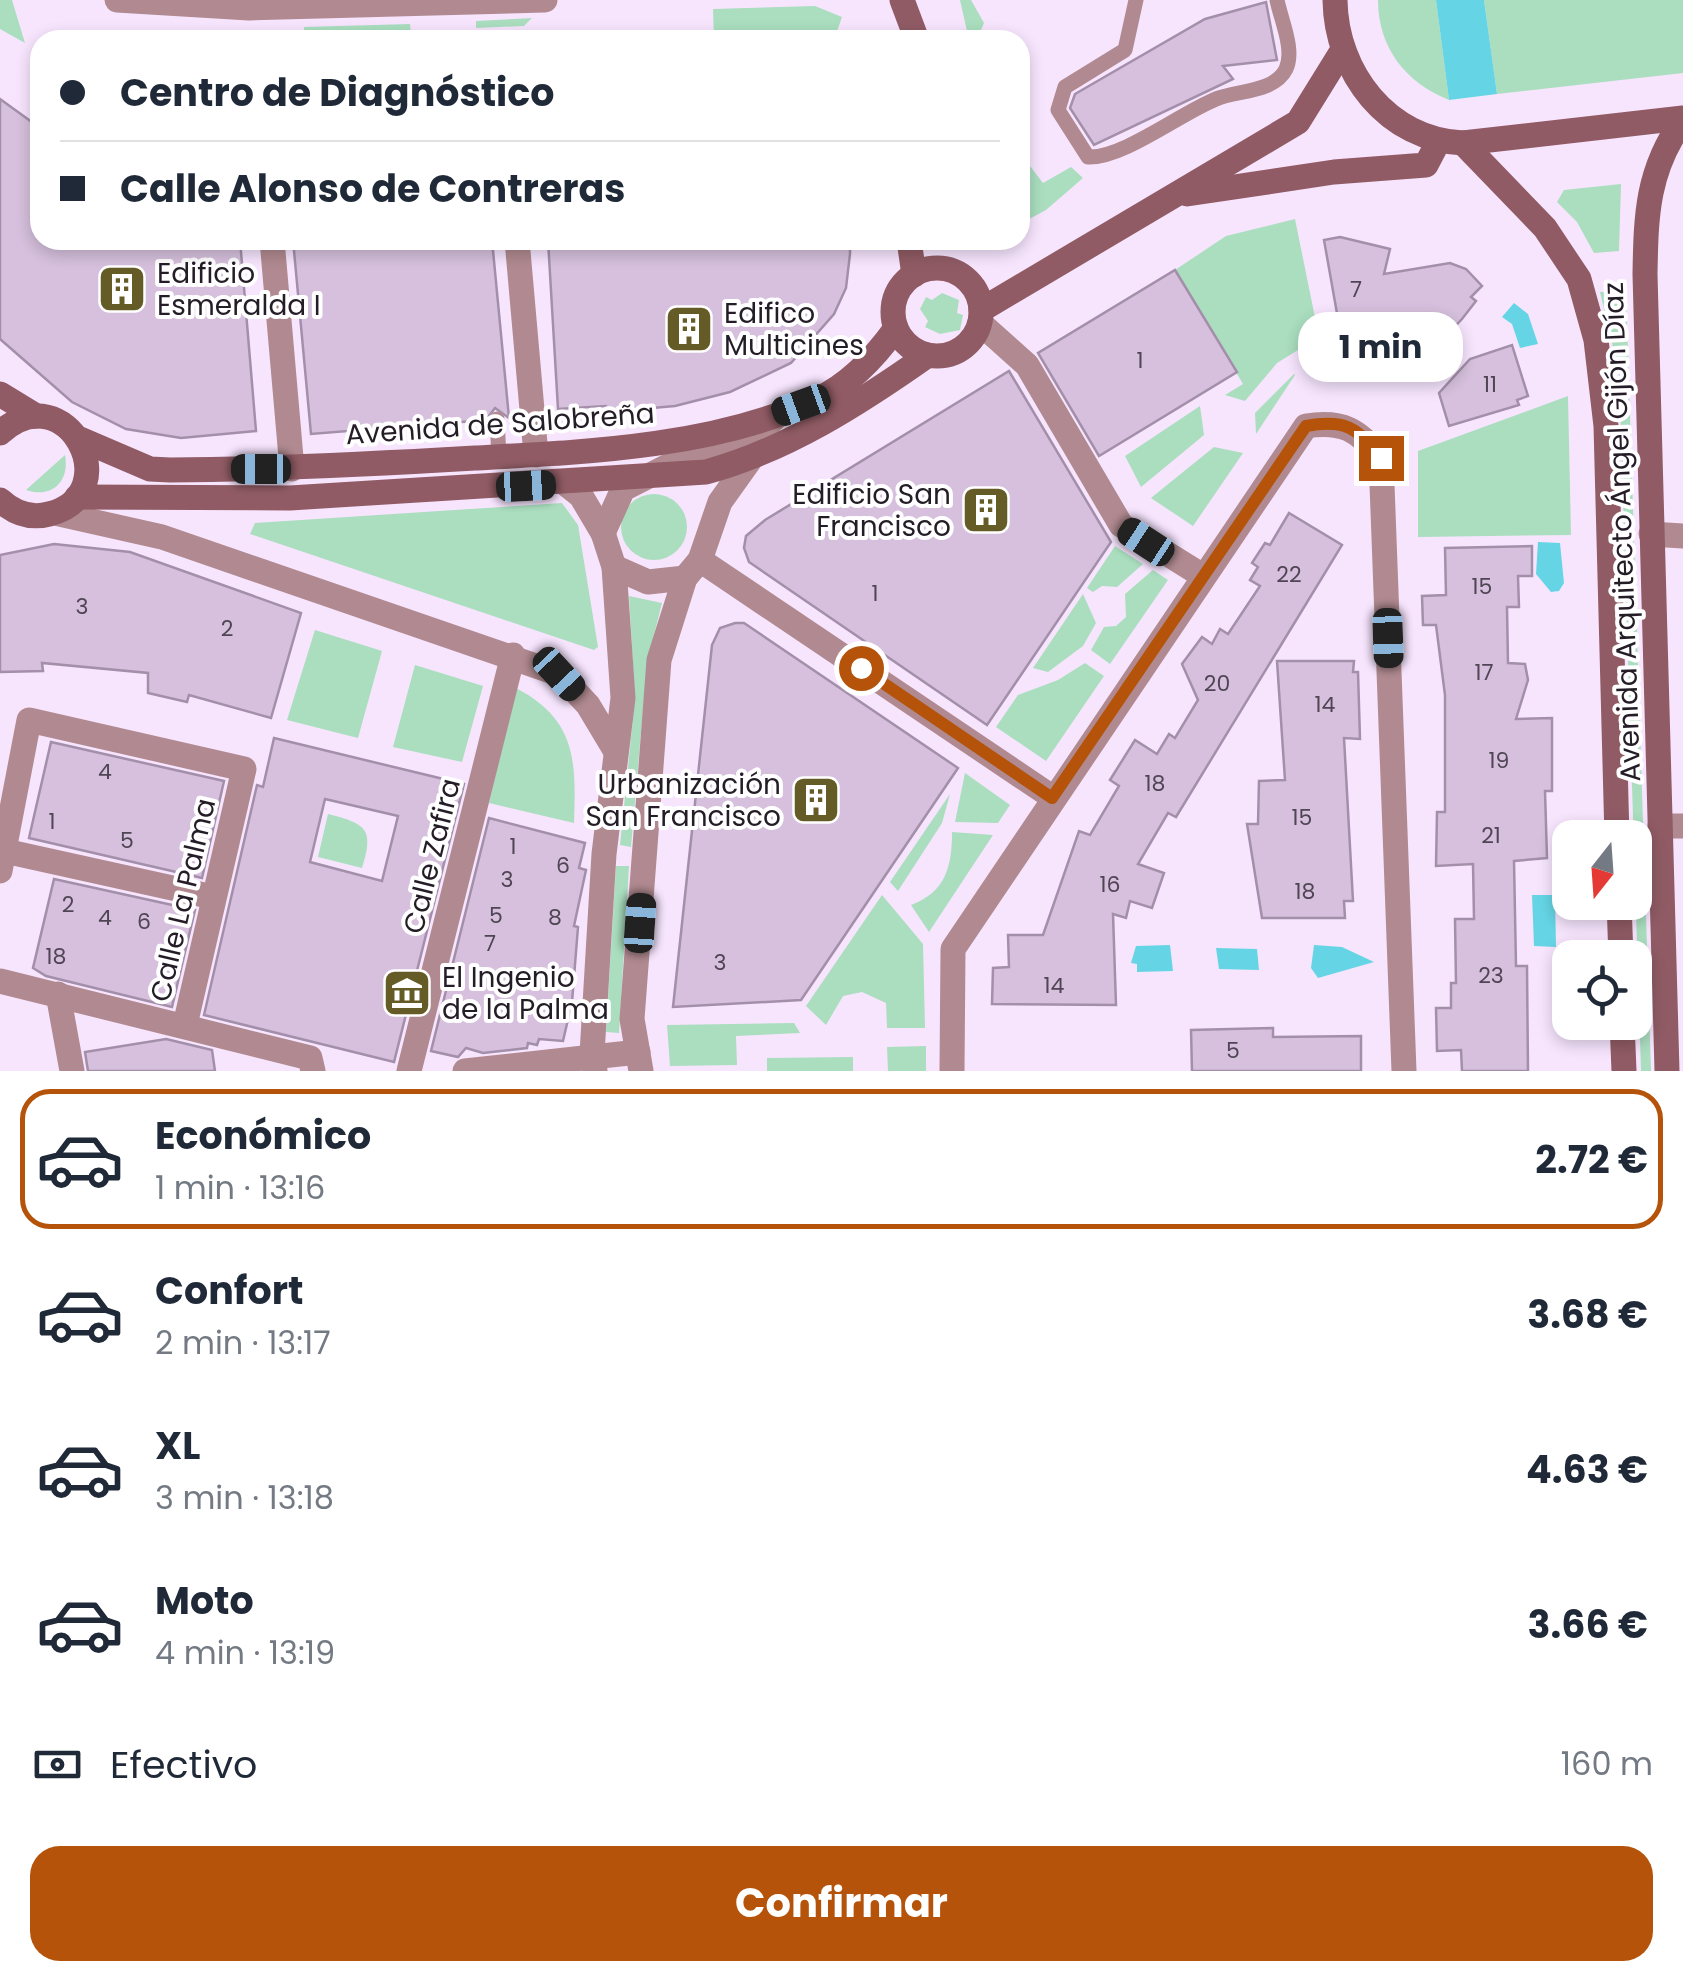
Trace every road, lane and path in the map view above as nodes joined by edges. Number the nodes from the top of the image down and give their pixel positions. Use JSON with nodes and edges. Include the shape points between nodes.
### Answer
{"nodes":[{"id":1,"x":117,"y":0,"type":"edge"},
{"id":2,"x":545,"y":0,"type":"edge"},
{"id":3,"x":902,"y":0,"type":"edge"},
{"id":4,"x":1136,"y":0,"type":"edge"},
{"id":5,"x":1278,"y":0,"type":"edge"},
{"id":6,"x":1335,"y":0,"type":"edge"},
{"id":7,"x":250,"y":4,"type":"edge"},
{"id":8,"x":913,"y":30,"type":"edge"},
{"id":9,"x":1342,"y":51,"type":"junction"},
{"id":10,"x":1683,"y":119,"type":"edge"},
{"id":11,"x":1450,"y":143,"type":"junction"},
{"id":12,"x":1172,"y":196,"type":"junction"},
{"id":13,"x":273,"y":250,"type":"edge"},
{"id":14,"x":518,"y":250,"type":"edge"},
{"id":15,"x":910,"y":250,"type":"edge"},
{"id":16,"x":914,"y":275,"type":"junction"},
{"id":17,"x":981,"y":317,"type":"junction"},
{"id":18,"x":896,"y":328,"type":"junction"},
{"id":19,"x":928,"y":355,"type":"junction"},
{"id":20,"x":0,"y":394,"type":"edge"},
{"id":21,"x":780,"y":413,"type":"junction"},
{"id":22,"x":36,"y":416,"type":"junction"},
{"id":23,"x":497,"y":419,"type":"dead end"},
{"id":24,"x":0,"y":433,"type":"edge"},
{"id":25,"x":80,"y":440,"type":"junction"},
{"id":26,"x":536,"y":455,"type":"junction"},
{"id":27,"x":500,"y":457,"type":"junction"},
{"id":28,"x":750,"y":460,"type":"junction"},
{"id":29,"x":292,"y":469,"type":"junction"},
{"id":30,"x":652,"y":478,"type":"junction"},
{"id":31,"x":566,"y":484,"type":"junction"},
{"id":32,"x":77,"y":497,"type":"junction"},
{"id":33,"x":0,"y":500,"type":"edge"},
{"id":34,"x":54,"y":513,"type":"junction"},
{"id":35,"x":603,"y":532,"type":"junction"},
{"id":36,"x":1651,"y":534,"type":"junction"},
{"id":37,"x":1683,"y":536,"type":"edge"},
{"id":38,"x":614,"y":568,"type":"junction"},
{"id":39,"x":692,"y":569,"type":"junction"},
{"id":40,"x":1202,"y":576,"type":"junction"},
{"id":41,"x":514,"y":655,"type":"junction"},
{"id":42,"x":615,"y":750,"type":"junction"},
{"id":43,"x":1052,"y":798,"type":"junction"},
{"id":44,"x":1617,"y":820,"type":"edge"},
{"id":45,"x":1672,"y":826,"type":"edge"},
{"id":46,"x":1,"y":857,"type":"edge"},
{"id":47,"x":213,"y":897,"type":"junction"},
{"id":48,"x":0,"y":980,"type":"edge"},
{"id":49,"x":58,"y":994,"type":"junction"},
{"id":50,"x":185,"y":1025,"type":"junction"},
{"id":51,"x":1623,"y":1040,"type":"edge"},
{"id":52,"x":593,"y":1062,"type":"edge"},
{"id":53,"x":639,"y":1062,"type":"edge"},
{"id":54,"x":72,"y":1071,"type":"edge"},
{"id":55,"x":313,"y":1071,"type":"edge"},
{"id":56,"x":408,"y":1071,"type":"edge"},
{"id":57,"x":464,"y":1071,"type":"edge"},
{"id":58,"x":952,"y":1071,"type":"edge"},
{"id":59,"x":1404,"y":1071,"type":"edge"},
{"id":60,"x":1624,"y":1071,"type":"edge"},
{"id":61,"x":1667,"y":1071,"type":"edge"}],
"edges":[{"from":1,"to":7,"type":"street"},
{"from":2,"to":7,"type":"street"},
{"from":3,"to":8,"type":"main road"},
{"from":4,"to":5,"type":"lane","via":[[1124,50],[1060,94],[1058,110],[1088,157],[1114,152],[1217,98],[1280,78],[1290,58]]},
{"from":6,"to":9,"type":"main road"},
{"from":9,"to":11,"type":"main road","name":"Avenida Arquitecto Ángel Gijón Díaz","via":[[1365,94],[1400,125]]},
{"from":9,"to":12,"type":"main road","via":[[1298,122]]},
{"from":10,"to":11,"type":"main road"},
{"from":10,"to":36,"type":"main road","name":"Avenida Arquitecto Ángel Gijón Díaz","via":[[1646,200]]},
{"from":11,"to":12,"type":"main road","via":[[1426,166]]},
{"from":11,"to":44,"type":"main road","name":"Avenida Arquitecto Ángel Gijón Díaz","via":[[1545,228],[1579,280],[1596,340],[1606,426]]},
{"from":12,"to":17,"type":"main road"},
{"from":13,"to":29,"type":"street"},
{"from":14,"to":26,"type":"street"},
{"from":15,"to":16,"type":"main road"},
{"from":16,"to":17,"type":"main road","via":[[943,268],[958,274],[970,283]]},
{"from":16,"to":18,"type":"main road","via":[[896,298]]},
{"from":17,"to":19,"type":"main road","via":[[966,346]]},
{"from":17,"to":40,"type":"street","via":[[1027,365],[1121,526]]},
{"from":18,"to":19,"type":"main road"},
{"from":18,"to":21,"type":"main road","name":"Avenida de Salobreña","via":[[874,359],[822,398]]},
{"from":19,"to":28,"type":"main road"},
{"from":20,"to":22,"type":"main road","name":"Avenida de Salobreña"},
{"from":21,"to":26,"type":"main road","name":"Avenida de Salobreña","via":[[668,441]]},
{"from":21,"to":30,"type":"street","via":[[754,438],[688,456]]},
{"from":22,"to":24,"type":"main road"},
{"from":22,"to":25,"type":"main road","name":"Avenida de Salobreña","via":[[53,419]]},
{"from":23,"to":27,"type":"lane"},
{"from":25,"to":29,"type":"main road","name":"Avenida de Salobreña","via":[[150,469]]},
{"from":25,"to":32,"type":"main road","via":[[88,468]]},
{"from":26,"to":27,"type":"main road","name":"Avenida de Salobreña"},
{"from":27,"to":29,"type":"main road","name":"Avenida de Salobreña"},
{"from":28,"to":30,"type":"main road"},
{"from":28,"to":39,"type":"street","via":[[720,502]]},
{"from":30,"to":31,"type":"main road"},
{"from":30,"to":35,"type":"street","via":[[623,489]]},
{"from":31,"to":32,"type":"main road","via":[[290,498]]},
{"from":31,"to":35,"type":"street","via":[[582,496]]},
{"from":32,"to":34,"type":"main road"},
{"from":33,"to":34,"type":"main road","via":[[20,513]]},
{"from":34,"to":41,"type":"street","via":[[162,537]]},
{"from":35,"to":38,"type":"street"},
{"from":36,"to":37,"type":"street"},
{"from":36,"to":45,"type":"main road","name":"Avenida Arquitecto Ángel Gijón Díaz"},
{"from":38,"to":39,"type":"street","via":[[648,582]]},
{"from":38,"to":42,"type":"street","via":[[623,698]]},
{"from":39,"to":43,"type":"street"},
{"from":39,"to":53,"type":"street","via":[[657,670],[632,1019]]},
{"from":40,"to":43,"type":"street"},
{"from":40,"to":59,"type":"street","via":[[1306,426],[1333,422],[1362,434],[1381,458]]},
{"from":41,"to":42,"type":"street","via":[[559,674]]},
{"from":41,"to":56,"type":"street","name":"Calle Zafira"},
{"from":42,"to":52,"type":"street"},
{"from":43,"to":58,"type":"street","via":[[953,949]]},
{"from":45,"to":61,"type":"main road","name":"Avenida Arquitecto Ángel Gijón Díaz"},
{"from":46,"to":47,"type":"street"},
{"from":46,"to":47,"type":"street","name":"Calle La Palma","via":[[29,720],[244,769]]},
{"from":47,"to":50,"type":"street","name":"Calle La Palma"},
{"from":48,"to":49,"type":"street","name":"Calle La Palma"},
{"from":49,"to":50,"type":"street","name":"Calle La Palma"},
{"from":49,"to":54,"type":"street"},
{"from":50,"to":55,"type":"street","name":"Calle La Palma","via":[[310,1058]]},
{"from":51,"to":60,"type":"main road"},
{"from":52,"to":53,"type":"street"},
{"from":52,"to":57,"type":"street"}]}
